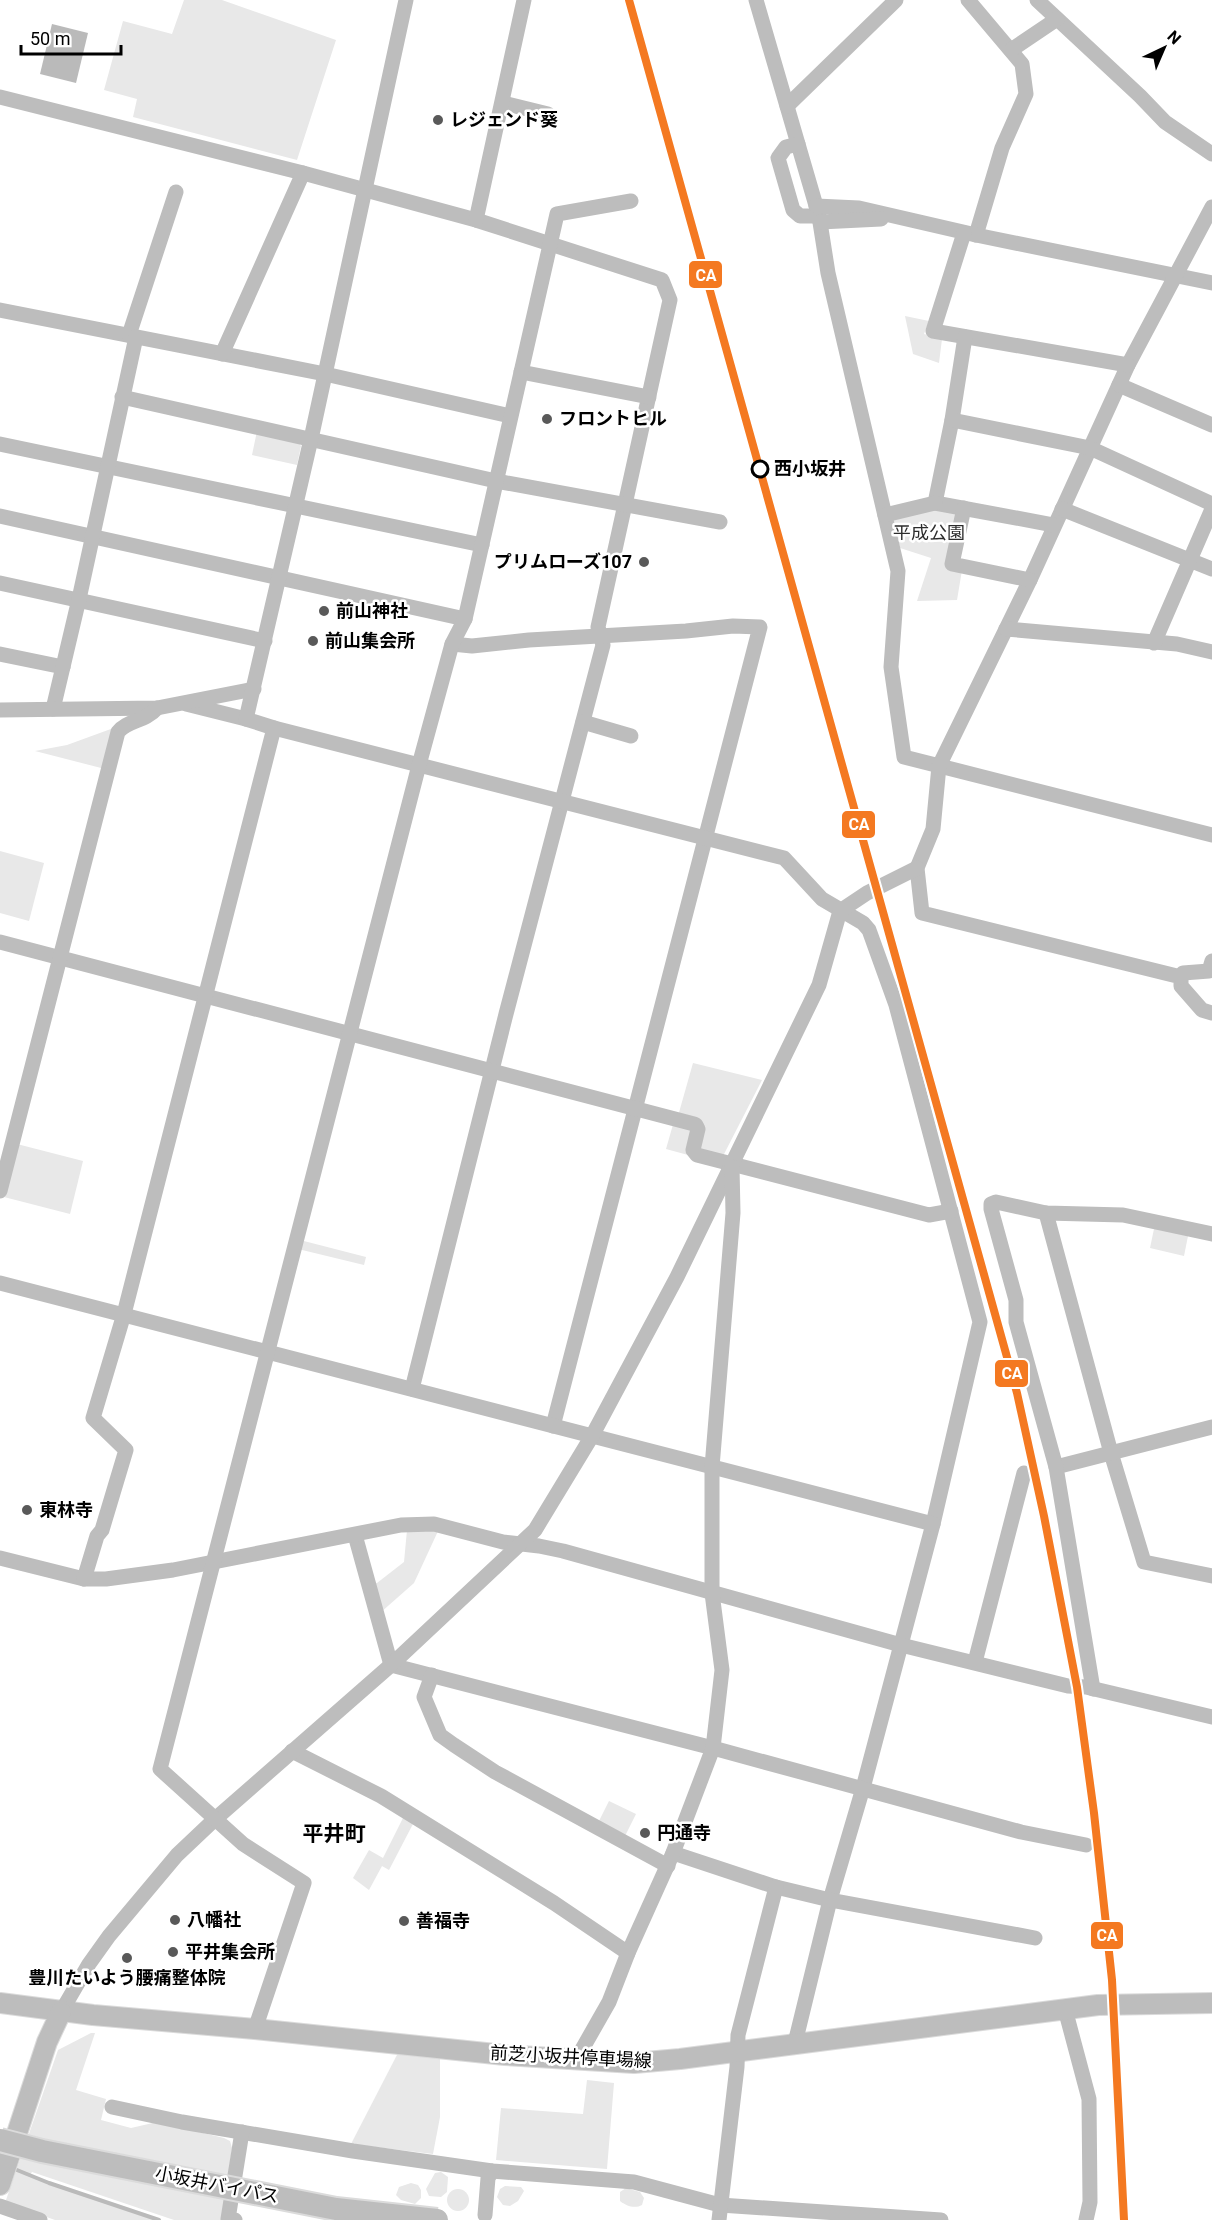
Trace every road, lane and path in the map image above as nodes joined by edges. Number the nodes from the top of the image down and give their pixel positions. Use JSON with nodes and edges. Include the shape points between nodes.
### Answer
{"nodes":[{"id":1,"x":406,"y":0,"type":"edge"},
{"id":2,"x":524,"y":0,"type":"edge"},
{"id":3,"x":756,"y":0,"type":"edge"},
{"id":4,"x":896,"y":0,"type":"edge"},
{"id":5,"x":968,"y":0,"type":"edge"},
{"id":6,"x":1037,"y":0,"type":"edge"},
{"id":7,"x":1058,"y":19,"type":"junction"},
{"id":8,"x":1011,"y":50,"type":"junction"},
{"id":9,"x":0,"y":97,"type":"edge"},
{"id":10,"x":503,"y":103,"type":"junction"},
{"id":11,"x":787,"y":106,"type":"junction"},
{"id":12,"x":548,"y":114,"type":"dead end"},
{"id":13,"x":798,"y":144,"type":"junction"},
{"id":14,"x":1212,"y":154,"type":"edge"},
{"id":15,"x":303,"y":173,"type":"junction"},
{"id":16,"x":364,"y":189,"type":"junction"},
{"id":17,"x":176,"y":192,"type":"dead end"},
{"id":18,"x":631,"y":201,"type":"dead end"},
{"id":19,"x":1212,"y":207,"type":"edge"},
{"id":20,"x":818,"y":215,"type":"junction"},
{"id":21,"x":477,"y":220,"type":"junction"},
{"id":22,"x":970,"y":234,"type":"junction"},
{"id":23,"x":550,"y":244,"type":"junction"},
{"id":24,"x":1175,"y":275,"type":"junction"},
{"id":25,"x":1212,"y":283,"type":"edge"},
{"id":26,"x":0,"y":310,"type":"edge"},
{"id":27,"x":133,"y":336,"type":"junction"},
{"id":28,"x":965,"y":337,"type":"junction"},
{"id":29,"x":222,"y":354,"type":"junction"},
{"id":30,"x":1128,"y":365,"type":"junction"},
{"id":31,"x":521,"y":372,"type":"junction"},
{"id":32,"x":325,"y":374,"type":"junction"},
{"id":33,"x":1119,"y":384,"type":"junction"},
{"id":34,"x":122,"y":397,"type":"junction"},
{"id":35,"x":649,"y":397,"type":"junction"},
{"id":36,"x":510,"y":416,"type":"junction"},
{"id":37,"x":952,"y":420,"type":"junction"},
{"id":38,"x":1212,"y":425,"type":"edge"},
{"id":39,"x":311,"y":439,"type":"junction"},
{"id":40,"x":0,"y":444,"type":"edge"},
{"id":41,"x":1090,"y":448,"type":"junction"},
{"id":42,"x":108,"y":468,"type":"junction"},
{"id":43,"x":496,"y":481,"type":"junction"},
{"id":44,"x":935,"y":503,"type":"junction"},
{"id":45,"x":1212,"y":504,"type":"edge"},
{"id":46,"x":625,"y":505,"type":"junction"},
{"id":47,"x":296,"y":507,"type":"junction"},
{"id":48,"x":964,"y":508,"type":"junction"},
{"id":49,"x":1062,"y":509,"type":"junction"},
{"id":50,"x":1212,"y":509,"type":"edge"},
{"id":51,"x":885,"y":515,"type":"junction"},
{"id":52,"x":0,"y":516,"type":"edge"},
{"id":53,"x":720,"y":522,"type":"dead end"},
{"id":54,"x":1054,"y":525,"type":"junction"},
{"id":55,"x":93,"y":536,"type":"junction"},
{"id":56,"x":482,"y":544,"type":"junction"},
{"id":57,"x":1190,"y":559,"type":"junction"},
{"id":58,"x":1212,"y":569,"type":"edge"},
{"id":59,"x":280,"y":578,"type":"junction"},
{"id":60,"x":1030,"y":580,"type":"junction"},
{"id":61,"x":0,"y":583,"type":"edge"},
{"id":62,"x":79,"y":599,"type":"junction"},
{"id":63,"x":465,"y":619,"type":"junction"},
{"id":64,"x":1006,"y":629,"type":"junction"},
{"id":65,"x":600,"y":636,"type":"junction"},
{"id":66,"x":265,"y":641,"type":"junction"},
{"id":67,"x":452,"y":644,"type":"junction"},
{"id":68,"x":1154,"y":644,"type":"junction"},
{"id":69,"x":1212,"y":652,"type":"edge"},
{"id":70,"x":0,"y":654,"type":"edge"},
{"id":71,"x":63,"y":667,"type":"junction"},
{"id":72,"x":254,"y":689,"type":"junction"},
{"id":73,"x":180,"y":703,"type":"junction"},
{"id":74,"x":157,"y":708,"type":"junction"},
{"id":75,"x":53,"y":709,"type":"junction"},
{"id":76,"x":0,"y":710,"type":"edge"},
{"id":77,"x":246,"y":720,"type":"junction"},
{"id":78,"x":583,"y":722,"type":"junction"},
{"id":79,"x":274,"y":728,"type":"junction"},
{"id":80,"x":631,"y":736,"type":"dead end"},
{"id":81,"x":419,"y":765,"type":"junction"},
{"id":82,"x":939,"y":766,"type":"junction"},
{"id":83,"x":562,"y":802,"type":"junction"},
{"id":84,"x":1212,"y":835,"type":"edge"},
{"id":85,"x":706,"y":839,"type":"junction"},
{"id":86,"x":917,"y":868,"type":"junction"},
{"id":87,"x":840,"y":911,"type":"junction"},
{"id":88,"x":0,"y":942,"type":"edge"},
{"id":89,"x":60,"y":959,"type":"junction"},
{"id":90,"x":1212,"y":962,"type":"edge"},
{"id":91,"x":1181,"y":977,"type":"junction"},
{"id":92,"x":204,"y":997,"type":"junction"},
{"id":93,"x":1212,"y":1012,"type":"edge"},
{"id":94,"x":349,"y":1033,"type":"junction"},
{"id":95,"x":492,"y":1070,"type":"junction"},
{"id":96,"x":635,"y":1109,"type":"junction"},
{"id":97,"x":732,"y":1164,"type":"junction"},
{"id":98,"x":0,"y":1191,"type":"edge"},
{"id":99,"x":951,"y":1211,"type":"junction"},
{"id":100,"x":1046,"y":1213,"type":"junction"},
{"id":101,"x":1212,"y":1234,"type":"edge"},
{"id":102,"x":0,"y":1283,"type":"edge"},
{"id":103,"x":124,"y":1314,"type":"junction"},
{"id":104,"x":266,"y":1353,"type":"junction"},
{"id":105,"x":411,"y":1389,"type":"junction"},
{"id":106,"x":553,"y":1426,"type":"junction"},
{"id":107,"x":1212,"y":1427,"type":"edge"},
{"id":108,"x":592,"y":1436,"type":"junction"},
{"id":109,"x":1111,"y":1453,"type":"junction"},
{"id":110,"x":712,"y":1467,"type":"junction"},
{"id":111,"x":1056,"y":1467,"type":"junction"},
{"id":112,"x":1024,"y":1473,"type":"dead end"},
{"id":113,"x":933,"y":1524,"type":"junction"},
{"id":114,"x":355,"y":1535,"type":"junction"},
{"id":115,"x":521,"y":1545,"type":"junction"},
{"id":116,"x":0,"y":1558,"type":"edge"},
{"id":117,"x":214,"y":1562,"type":"junction"},
{"id":118,"x":1212,"y":1576,"type":"edge"},
{"id":119,"x":84,"y":1579,"type":"junction"},
{"id":120,"x":712,"y":1593,"type":"junction"},
{"id":121,"x":901,"y":1645,"type":"junction"},
{"id":122,"x":975,"y":1662,"type":"junction"},
{"id":123,"x":391,"y":1665,"type":"junction"},
{"id":124,"x":432,"y":1675,"type":"junction"},
{"id":125,"x":1093,"y":1689,"type":"junction"},
{"id":126,"x":1212,"y":1717,"type":"edge"},
{"id":127,"x":713,"y":1748,"type":"junction"},
{"id":128,"x":292,"y":1751,"type":"junction"},
{"id":129,"x":863,"y":1788,"type":"junction"},
{"id":130,"x":214,"y":1820,"type":"junction"},
{"id":131,"x":1086,"y":1845,"type":"dead end"},
{"id":132,"x":670,"y":1859,"type":"junction"},
{"id":133,"x":776,"y":1887,"type":"junction"},
{"id":134,"x":830,"y":1900,"type":"junction"},
{"id":135,"x":1035,"y":1938,"type":"dead end"},
{"id":136,"x":628,"y":1953,"type":"junction"},
{"id":137,"x":0,"y":2003,"type":"edge"},
{"id":138,"x":1212,"y":2003,"type":"edge"},
{"id":139,"x":1065,"y":2009,"type":"junction"},
{"id":140,"x":61,"y":2012,"type":"junction"},
{"id":141,"x":255,"y":2029,"type":"junction"},
{"id":142,"x":795,"y":2043,"type":"junction"},
{"id":143,"x":738,"y":2051,"type":"junction"},
{"id":144,"x":576,"y":2060,"type":"junction"},
{"id":145,"x":112,"y":2107,"type":"dead end"},
{"id":146,"x":242,"y":2132,"type":"junction"},
{"id":147,"x":0,"y":2140,"type":"edge"},
{"id":148,"x":492,"y":2171,"type":"junction"},
{"id":149,"x":0,"y":2185,"type":"edge"},
{"id":150,"x":0,"y":2206,"type":"edge"},
{"id":151,"x":720,"y":2212,"type":"edge"},
{"id":152,"x":485,"y":2215,"type":"dead end"},
{"id":153,"x":40,"y":2220,"type":"edge"},
{"id":154,"x":235,"y":2220,"type":"edge"},
{"id":155,"x":437,"y":2220,"type":"edge"},
{"id":156,"x":941,"y":2220,"type":"edge"},
{"id":157,"x":1086,"y":2220,"type":"edge"}],
"edges":[{"from":1,"to":16,"type":"street"},
{"from":2,"to":10,"type":"street"},
{"from":3,"to":11,"type":"street"},
{"from":4,"to":11,"type":"street"},
{"from":5,"to":8,"type":"street"},
{"from":6,"to":7,"type":"street"},
{"from":7,"to":8,"type":"street"},
{"from":7,"to":14,"type":"street","via":[[1165,122]]},
{"from":8,"to":22,"type":"street","via":[[1022,64],[1026,94]]},
{"from":9,"to":15,"type":"street"},
{"from":10,"to":12,"type":"street"},
{"from":10,"to":21,"type":"street"},
{"from":11,"to":13,"type":"street"},
{"from":13,"to":20,"type":"street"},
{"from":13,"to":20,"type":"street","via":[[786,147],[778,158],[793,210],[800,216]]},
{"from":15,"to":16,"type":"street"},
{"from":15,"to":29,"type":"street"},
{"from":16,"to":21,"type":"street"},
{"from":16,"to":32,"type":"street"},
{"from":17,"to":27,"type":"street"},
{"from":18,"to":23,"type":"street","via":[[557,214]]},
{"from":19,"to":24,"type":"street"},
{"from":20,"to":22,"type":"street","via":[[899,219]]},
{"from":20,"to":51,"type":"street"},
{"from":21,"to":23,"type":"street"},
{"from":22,"to":24,"type":"street"},
{"from":22,"to":28,"type":"street","via":[[933,331]]},
{"from":23,"to":31,"type":"street"},
{"from":23,"to":35,"type":"street","via":[[662,280],[670,300]]},
{"from":24,"to":25,"type":"street"},
{"from":24,"to":30,"type":"street"},
{"from":26,"to":27,"type":"street"},
{"from":27,"to":29,"type":"street"},
{"from":27,"to":34,"type":"street"},
{"from":28,"to":30,"type":"street"},
{"from":28,"to":37,"type":"street"},
{"from":29,"to":32,"type":"street"},
{"from":30,"to":33,"type":"street"},
{"from":31,"to":35,"type":"street"},
{"from":31,"to":36,"type":"street"},
{"from":32,"to":36,"type":"street"},
{"from":32,"to":39,"type":"street"},
{"from":33,"to":38,"type":"street"},
{"from":33,"to":41,"type":"street"},
{"from":34,"to":39,"type":"street"},
{"from":34,"to":42,"type":"street"},
{"from":35,"to":46,"type":"street"},
{"from":36,"to":43,"type":"street"},
{"from":37,"to":41,"type":"street"},
{"from":37,"to":44,"type":"street"},
{"from":39,"to":43,"type":"street"},
{"from":39,"to":47,"type":"street"},
{"from":40,"to":42,"type":"street"},
{"from":41,"to":45,"type":"street"},
{"from":41,"to":49,"type":"street"},
{"from":42,"to":47,"type":"street"},
{"from":42,"to":55,"type":"street"},
{"from":43,"to":46,"type":"street"},
{"from":43,"to":56,"type":"street"},
{"from":44,"to":48,"type":"street"},
{"from":44,"to":51,"type":"street"},
{"from":46,"to":53,"type":"street"},
{"from":46,"to":65,"type":"street","via":[[598,627]]},
{"from":47,"to":56,"type":"street"},
{"from":47,"to":59,"type":"street"},
{"from":48,"to":54,"type":"street"},
{"from":48,"to":60,"type":"street","via":[[952,564]]},
{"from":49,"to":54,"type":"street"},
{"from":49,"to":57,"type":"street"},
{"from":50,"to":57,"type":"street"},
{"from":51,"to":82,"type":"street","via":[[898,571],[891,667],[904,757]]},
{"from":52,"to":55,"type":"street"},
{"from":54,"to":60,"type":"street"},
{"from":55,"to":59,"type":"street"},
{"from":55,"to":62,"type":"street"},
{"from":56,"to":63,"type":"street"},
{"from":57,"to":58,"type":"street"},
{"from":57,"to":68,"type":"street"},
{"from":59,"to":63,"type":"street"},
{"from":59,"to":66,"type":"street"},
{"from":60,"to":64,"type":"street"},
{"from":61,"to":62,"type":"street"},
{"from":62,"to":66,"type":"street"},
{"from":62,"to":71,"type":"street"},
{"from":63,"to":67,"type":"street"},
{"from":64,"to":68,"type":"street"},
{"from":64,"to":82,"type":"street"},
{"from":65,"to":67,"type":"street","via":[[472,646]]},
{"from":65,"to":78,"type":"street","via":[[603,645]]},
{"from":65,"to":85,"type":"street","via":[[760,627]]},
{"from":66,"to":72,"type":"street"},
{"from":67,"to":81,"type":"street"},
{"from":68,"to":69,"type":"street","via":[[1177,644]]},
{"from":70,"to":71,"type":"street"},
{"from":71,"to":75,"type":"street"},
{"from":72,"to":73,"type":"street"},
{"from":72,"to":77,"type":"street"},
{"from":73,"to":74,"type":"street"},
{"from":73,"to":77,"type":"street"},
{"from":74,"to":75,"type":"street"},
{"from":74,"to":89,"type":"street","via":[[118,732]]},
{"from":75,"to":76,"type":"street"},
{"from":77,"to":79,"type":"street"},
{"from":78,"to":80,"type":"street"},
{"from":78,"to":83,"type":"street"},
{"from":79,"to":81,"type":"street"},
{"from":79,"to":92,"type":"street"},
{"from":81,"to":83,"type":"street"},
{"from":81,"to":94,"type":"street"},
{"from":82,"to":84,"type":"street"},
{"from":82,"to":86,"type":"street","via":[[933,830]]},
{"from":83,"to":85,"type":"street"},
{"from":83,"to":95,"type":"street"},
{"from":85,"to":87,"type":"street","via":[[784,858],[822,899]]},
{"from":85,"to":96,"type":"street"},
{"from":86,"to":87,"type":"street"},
{"from":86,"to":91,"type":"street","via":[[922,913]]},
{"from":87,"to":97,"type":"street","via":[[819,985]]},
{"from":87,"to":99,"type":"street","via":[[868,930],[896,1005]]},
{"from":88,"to":89,"type":"street"},
{"from":89,"to":92,"type":"street"},
{"from":89,"to":98,"type":"street"},
{"from":90,"to":91,"type":"street","via":[[1209,971],[1183,973]]},
{"from":91,"to":93,"type":"street","via":[[1180,986],[1202,1010]]},
{"from":92,"to":94,"type":"street"},
{"from":92,"to":103,"type":"street"},
{"from":94,"to":95,"type":"street"},
{"from":94,"to":104,"type":"street"},
{"from":95,"to":96,"type":"street"},
{"from":95,"to":105,"type":"street"},
{"from":96,"to":97,"type":"street","via":[[696,1125],[694,1153]]},
{"from":96,"to":106,"type":"street"},
{"from":97,"to":99,"type":"street","via":[[929,1215]]},
{"from":97,"to":108,"type":"street"},
{"from":97,"to":110,"type":"street","via":[[733,1213]]},
{"from":99,"to":113,"type":"street","via":[[980,1322]]},
{"from":100,"to":101,"type":"street","via":[[1123,1215]]},
{"from":100,"to":109,"type":"street"},
{"from":100,"to":111,"type":"street","via":[[991,1204],[1016,1300],[1016,1322]]},
{"from":102,"to":103,"type":"street"},
{"from":103,"to":104,"type":"street"},
{"from":103,"to":119,"type":"street","via":[[93,1418],[126,1450]]},
{"from":104,"to":105,"type":"street"},
{"from":104,"to":117,"type":"street"},
{"from":105,"to":106,"type":"street"},
{"from":106,"to":108,"type":"street"},
{"from":107,"to":109,"type":"street"},
{"from":108,"to":110,"type":"street"},
{"from":108,"to":115,"type":"street","via":[[535,1530]]},
{"from":109,"to":111,"type":"street"},
{"from":109,"to":118,"type":"street","via":[[1144,1562]]},
{"from":110,"to":113,"type":"street"},
{"from":110,"to":120,"type":"street"},
{"from":111,"to":125,"type":"street"},
{"from":112,"to":122,"type":"street"},
{"from":113,"to":121,"type":"street"},
{"from":114,"to":115,"type":"street","via":[[401,1525],[434,1524]]},
{"from":114,"to":117,"type":"street"},
{"from":114,"to":123,"type":"street"},
{"from":115,"to":120,"type":"street","via":[[563,1551]]},
{"from":115,"to":123,"type":"street"},
{"from":116,"to":119,"type":"street"},
{"from":117,"to":119,"type":"street"},
{"from":117,"to":130,"type":"street","via":[[160,1769]]},
{"from":120,"to":121,"type":"street"},
{"from":120,"to":127,"type":"street","via":[[722,1670]]},
{"from":121,"to":122,"type":"street"},
{"from":121,"to":129,"type":"street"},
{"from":122,"to":125,"type":"street"},
{"from":123,"to":124,"type":"street"},
{"from":123,"to":128,"type":"street"},
{"from":124,"to":127,"type":"street"},
{"from":124,"to":132,"type":"street","via":[[424,1697],[440,1735],[495,1772]]},
{"from":125,"to":126,"type":"street"},
{"from":127,"to":129,"type":"street"},
{"from":127,"to":132,"type":"street"},
{"from":128,"to":130,"type":"street"},
{"from":128,"to":136,"type":"street","via":[[381,1796]]},
{"from":129,"to":131,"type":"street","via":[[1021,1832]]},
{"from":129,"to":134,"type":"street"},
{"from":130,"to":140,"type":"street","via":[[177,1855],[109,1936]]},
{"from":130,"to":141,"type":"street","via":[[243,1844],[304,1883]]},
{"from":132,"to":133,"type":"street"},
{"from":132,"to":136,"type":"street"},
{"from":133,"to":134,"type":"street"},
{"from":133,"to":143,"type":"street","via":[[738,2035]]},
{"from":134,"to":135,"type":"street"},
{"from":134,"to":142,"type":"street"},
{"from":136,"to":144,"type":"street","via":[[609,2002]]},
{"from":137,"to":140,"type":"main road","name":"前芝小坂井停車場線"},
{"from":138,"to":139,"type":"main road","name":"前芝小坂井停車場線"},
{"from":139,"to":142,"type":"main road","name":"前芝小坂井停車場線"},
{"from":139,"to":157,"type":"street","via":[[1089,2099],[1090,2202]]},
{"from":140,"to":141,"type":"main road","name":"前芝小坂井停車場線"},
{"from":140,"to":149,"type":"main road","via":[[47,2042]]},
{"from":141,"to":144,"type":"main road","name":"前芝小坂井停車場線"},
{"from":142,"to":143,"type":"main road","name":"前芝小坂井停車場線"},
{"from":143,"to":144,"type":"main road","name":"前芝小坂井停車場線","via":[[634,2063]]},
{"from":143,"to":151,"type":"street"},
{"from":145,"to":146,"type":"street"},
{"from":146,"to":148,"type":"street"},
{"from":146,"to":154,"type":"street","via":[[228,2219]]},
{"from":147,"to":155,"type":"highway","name":"小坂井バイパス","bridge":true,"via":[[336,2209]]},
{"from":148,"to":151,"type":"street","via":[[633,2182]]},
{"from":148,"to":152,"type":"street"},
{"from":150,"to":153,"type":"street"},
{"from":151,"to":156,"type":"street"}]}
